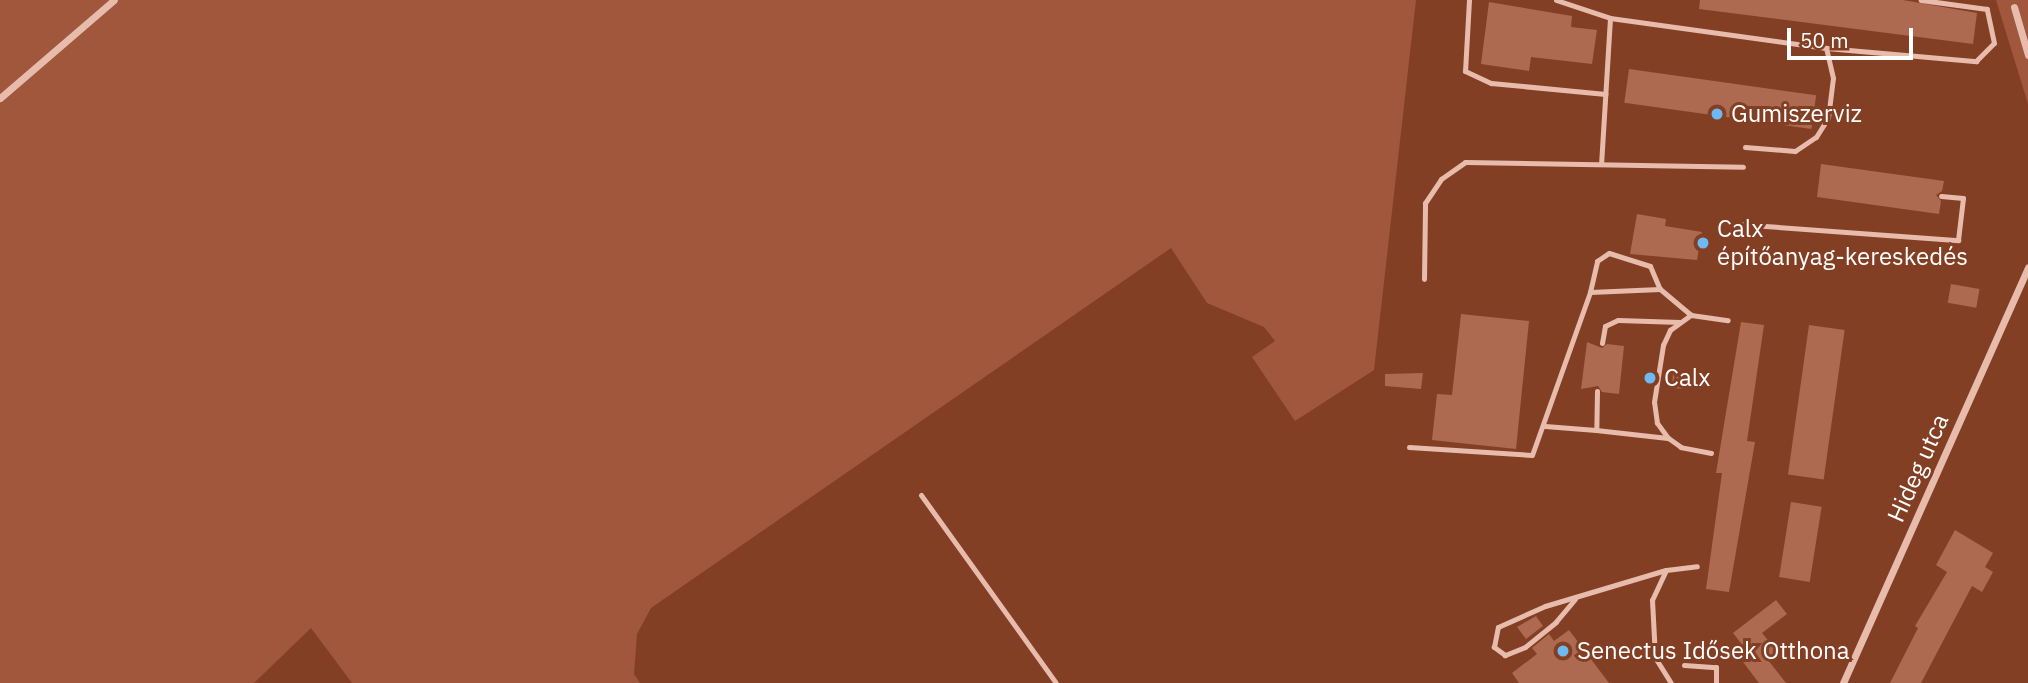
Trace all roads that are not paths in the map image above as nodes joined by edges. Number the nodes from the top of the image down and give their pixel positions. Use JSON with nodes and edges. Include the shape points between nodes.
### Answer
{"nodes":[{"id":1,"x":114,"y":0,"type":"edge"},
{"id":2,"x":1469,"y":0,"type":"edge"},
{"id":3,"x":1556,"y":0,"type":"edge"},
{"id":4,"x":1921,"y":0,"type":"edge"},
{"id":5,"x":2014,"y":7,"type":"dead end"},
{"id":6,"x":1610,"y":18,"type":"junction"},
{"id":7,"x":1826,"y":48,"type":"junction"},
{"id":8,"x":2028,"y":55,"type":"edge"},
{"id":9,"x":1605,"y":94,"type":"junction"},
{"id":10,"x":0,"y":98,"type":"edge"},
{"id":11,"x":1745,"y":147,"type":"dead end"},
{"id":12,"x":1601,"y":164,"type":"junction"},
{"id":13,"x":1743,"y":167,"type":"dead end"},
{"id":14,"x":1941,"y":196,"type":"dead end"},
{"id":15,"x":1738,"y":223,"type":"dead end"},
{"id":16,"x":2028,"y":267,"type":"edge"},
{"id":17,"x":1424,"y":279,"type":"dead end"},
{"id":18,"x":1660,"y":289,"type":"junction"},
{"id":19,"x":1590,"y":292,"type":"junction"},
{"id":20,"x":1692,"y":315,"type":"junction"},
{"id":21,"x":1728,"y":320,"type":"dead end"},
{"id":22,"x":1680,"y":322,"type":"junction"},
{"id":23,"x":1602,"y":343,"type":"dead end"},
{"id":24,"x":1597,"y":391,"type":"dead end"},
{"id":25,"x":1545,"y":426,"type":"junction"},
{"id":26,"x":1596,"y":430,"type":"junction"},
{"id":27,"x":1668,"y":438,"type":"junction"},
{"id":28,"x":1409,"y":447,"type":"dead end"},
{"id":29,"x":1712,"y":453,"type":"dead end"},
{"id":30,"x":921,"y":495,"type":"dead end"},
{"id":31,"x":1697,"y":566,"type":"dead end"},
{"id":32,"x":1666,"y":570,"type":"junction"},
{"id":33,"x":1575,"y":599,"type":"junction"},
{"id":34,"x":1684,"y":664,"type":"dead end"},
{"id":35,"x":1056,"y":683,"type":"edge"},
{"id":36,"x":1671,"y":683,"type":"edge"},
{"id":37,"x":1716,"y":683,"type":"edge"},
{"id":38,"x":1843,"y":683,"type":"edge"}],
"edges":[{"from":1,"to":10,"type":"street"},
{"from":2,"to":9,"type":"lane","via":[[1465,71],[1491,83]]},
{"from":3,"to":6,"type":"lane"},
{"from":4,"to":7,"type":"lane","via":[[1987,9],[1994,43],[1976,61]]},
{"from":5,"to":8,"type":"street"},
{"from":6,"to":7,"type":"lane"},
{"from":6,"to":9,"type":"lane"},
{"from":7,"to":11,"type":"lane","via":[[1833,78],[1828,118],[1816,137],[1796,151]]},
{"from":9,"to":12,"type":"lane"},
{"from":12,"to":13,"type":"lane"},
{"from":12,"to":17,"type":"lane","via":[[1465,162],[1441,179],[1425,203]]},
{"from":14,"to":15,"type":"lane","via":[[1964,198],[1958,240]]},
{"from":16,"to":38,"type":"street","name":"Hideg utca"},
{"from":18,"to":19,"type":"lane"},
{"from":18,"to":19,"type":"lane","via":[[1650,266],[1609,253],[1597,261]]},
{"from":18,"to":20,"type":"lane"},
{"from":19,"to":25,"type":"lane"},
{"from":20,"to":21,"type":"lane"},
{"from":20,"to":22,"type":"lane"},
{"from":22,"to":23,"type":"lane","via":[[1618,320],[1605,326]]},
{"from":22,"to":27,"type":"lane","via":[[1663,345],[1654,402],[1657,423]]},
{"from":24,"to":26,"type":"lane"},
{"from":25,"to":26,"type":"lane"},
{"from":25,"to":28,"type":"lane","via":[[1532,456]]},
{"from":26,"to":27,"type":"lane"},
{"from":27,"to":29,"type":"lane","via":[[1681,447]]},
{"from":30,"to":35,"type":"lane"},
{"from":31,"to":32,"type":"lane"},
{"from":32,"to":33,"type":"lane"},
{"from":32,"to":36,"type":"lane","via":[[1652,600],[1651,629],[1655,657]]},
{"from":33,"to":33,"type":"lane","via":[[1545,606],[1498,627],[1494,647],[1505,654],[1525,647]]},
{"from":34,"to":37,"type":"lane","via":[[1716,667]]}]}
